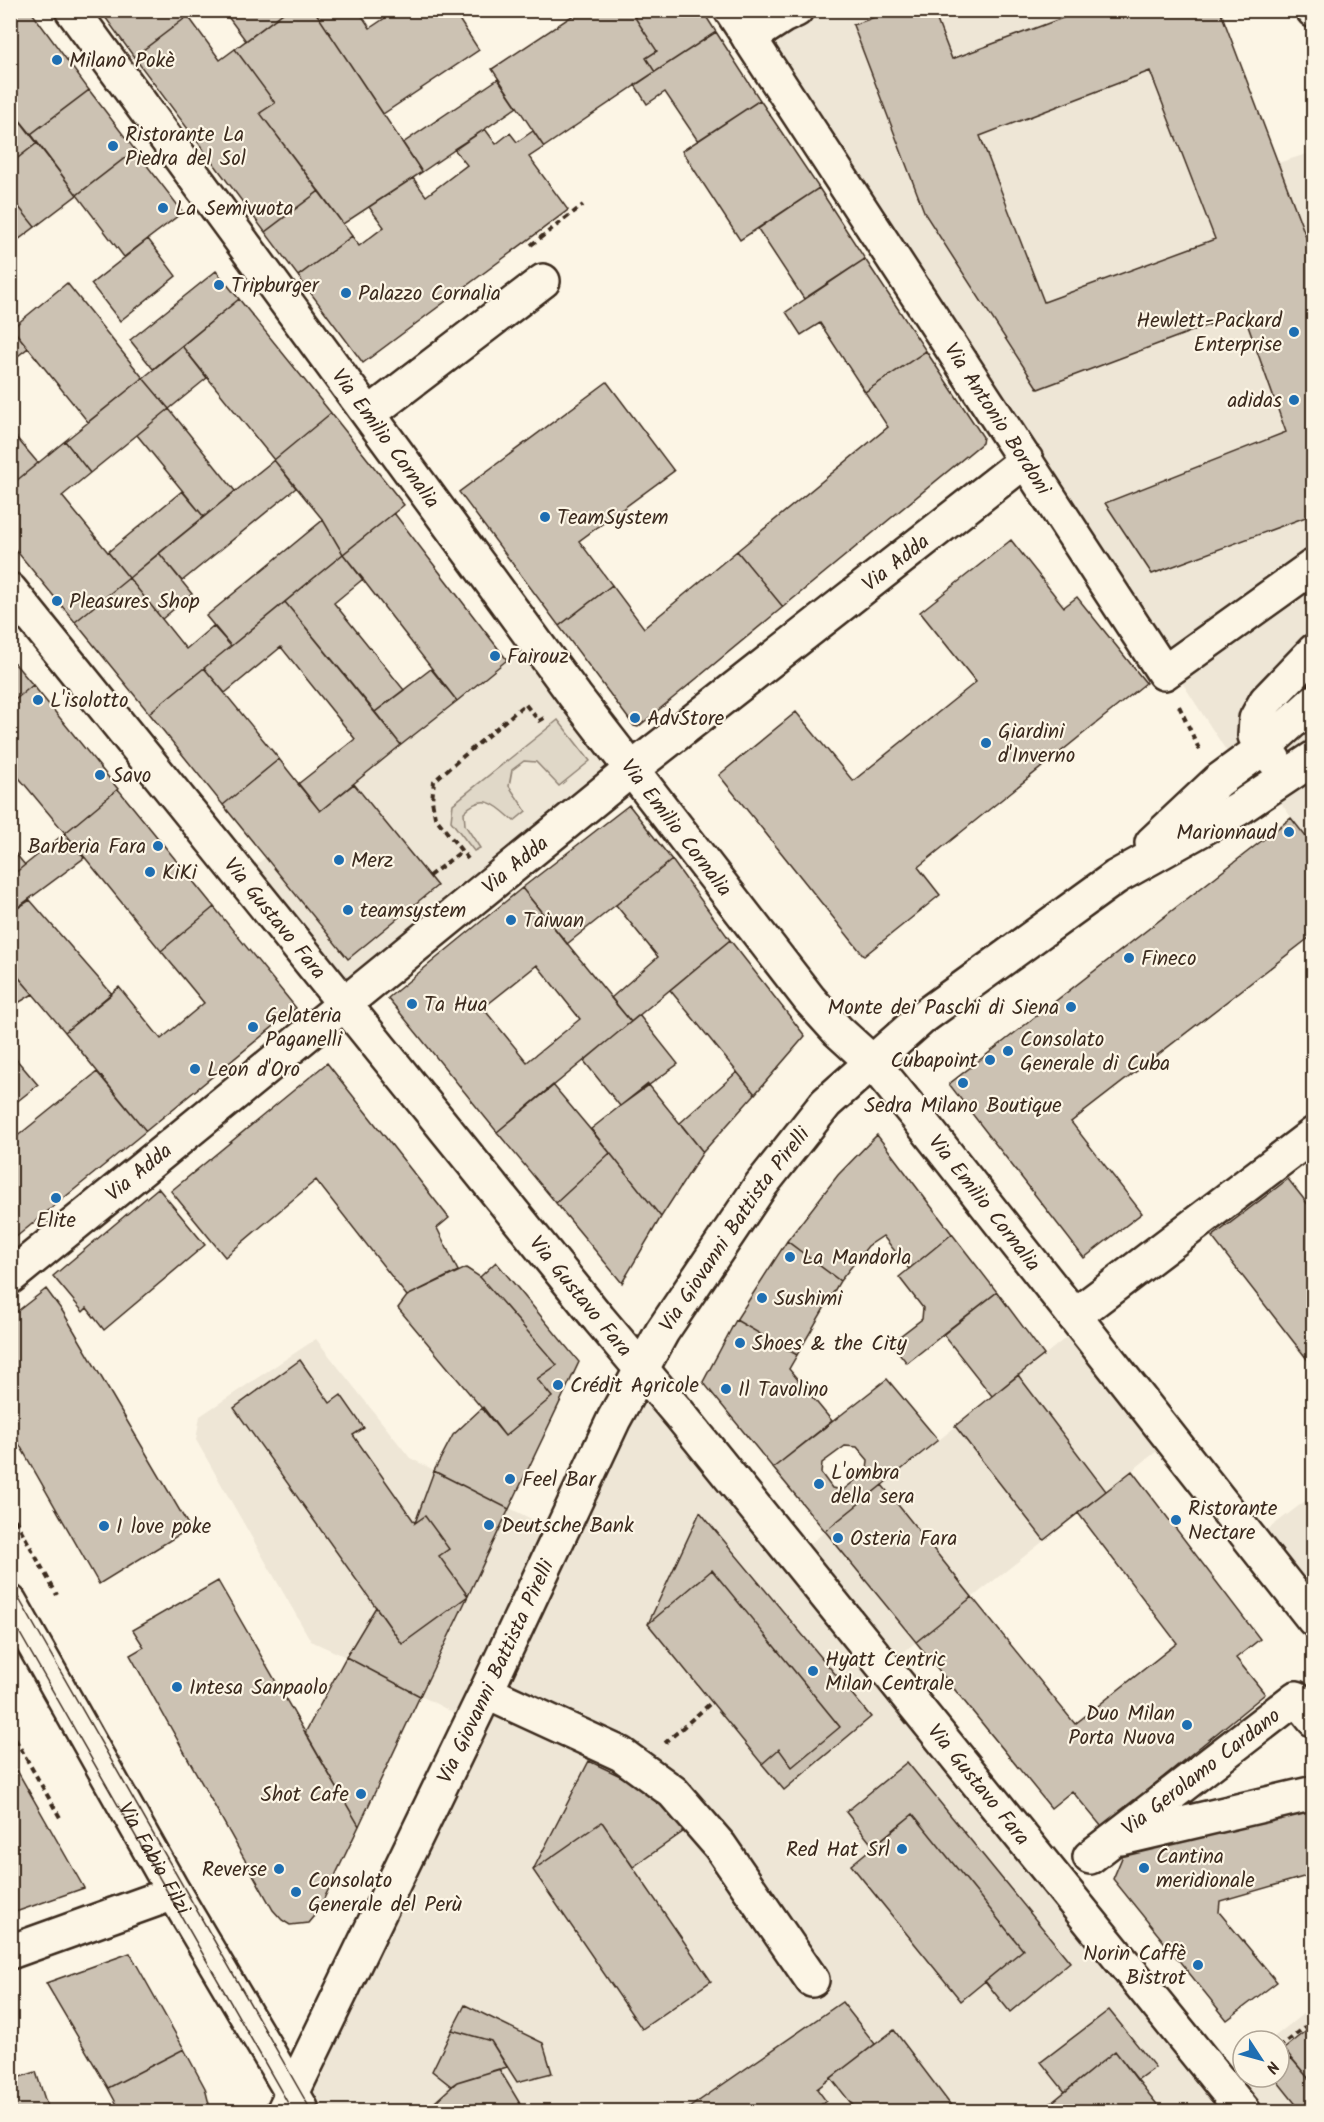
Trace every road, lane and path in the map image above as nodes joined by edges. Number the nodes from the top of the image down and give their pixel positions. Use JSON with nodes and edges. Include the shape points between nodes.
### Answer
{"nodes":[{"id":1,"x":72,"y":10,"type":"edge"},
{"id":2,"x":731,"y":10,"type":"edge"},
{"id":3,"x":796,"y":10,"type":"edge"},
{"id":4,"x":749,"y":38,"type":"junction"},
{"id":5,"x":543,"y":281,"type":"dead end"},
{"id":6,"x":369,"y":414,"type":"junction"},
{"id":7,"x":1026,"y":460,"type":"junction"},
{"id":8,"x":1312,"y":567,"type":"edge"},
{"id":9,"x":10,"y":590,"type":"edge"},
{"id":10,"x":1314,"y":651,"type":"edge"},
{"id":11,"x":1164,"y":673,"type":"junction"},
{"id":12,"x":1314,"y":702,"type":"edge"},
{"id":13,"x":549,"y":714,"type":"dead end"},
{"id":14,"x":1263,"y":748,"type":"junction"},
{"id":15,"x":1204,"y":759,"type":"dead end"},
{"id":16,"x":1300,"y":767,"type":"edge"},
{"id":17,"x":632,"y":769,"type":"junction"},
{"id":18,"x":462,"y":851,"type":"junction"},
{"id":19,"x":473,"y":866,"type":"dead end"},
{"id":20,"x":429,"y":876,"type":"dead end"},
{"id":21,"x":1116,"y":877,"type":"junction"},
{"id":22,"x":344,"y":1004,"type":"junction"},
{"id":23,"x":872,"y":1062,"type":"junction"},
{"id":24,"x":1314,"y":1134,"type":"edge"},
{"id":25,"x":10,"y":1277,"type":"edge"},
{"id":26,"x":1074,"y":1316,"type":"junction"},
{"id":27,"x":642,"y":1368,"type":"junction"},
{"id":28,"x":10,"y":1510,"type":"edge"},
{"id":29,"x":57,"y":1595,"type":"dead end"},
{"id":30,"x":10,"y":1602,"type":"edge"},
{"id":31,"x":1314,"y":1620,"type":"edge"},
{"id":32,"x":486,"y":1692,"type":"junction"},
{"id":33,"x":712,"y":1702,"type":"dead end"},
{"id":34,"x":690,"y":1720,"type":"dead end"},
{"id":35,"x":1314,"y":1720,"type":"edge"},
{"id":36,"x":10,"y":1730,"type":"edge"},
{"id":37,"x":1314,"y":1793,"type":"edge"},
{"id":38,"x":62,"y":1821,"type":"dead end"},
{"id":39,"x":174,"y":1893,"type":"junction"},
{"id":40,"x":10,"y":1952,"type":"edge"},
{"id":41,"x":812,"y":1980,"type":"dead end"},
{"id":42,"x":1314,"y":2020,"type":"edge"},
{"id":43,"x":1291,"y":2038,"type":"edge"},
{"id":44,"x":292,"y":2106,"type":"edge"},
{"id":45,"x":1244,"y":2112,"type":"edge"}],
"edges":[{"from":1,"to":6,"type":"street","name":"Via Emilio Cornalia"},
{"from":2,"to":4,"type":"street","name":"Via Antonio Bordoni"},
{"from":3,"to":4,"type":"street"},
{"from":4,"to":7,"type":"street","name":"Via Antonio Bordoni"},
{"from":5,"to":6,"type":"street"},
{"from":6,"to":17,"type":"street","name":"Via Emilio Cornalia"},
{"from":7,"to":11,"type":"street","name":"Via Antonio Bordoni"},
{"from":7,"to":17,"type":"street","name":"Via Adda"},
{"from":8,"to":11,"type":"street"},
{"from":9,"to":22,"type":"street","name":"Via Gustavo Fara"},
{"from":10,"to":14,"type":"street","name":"Via Giovanni Battista Pirelli","via":[[1266,702],[1256,719],[1255,736]]},
{"from":11,"to":15,"type":"path"},
{"from":12,"to":14,"type":"street","name":"Via Giovanni Battista Pirelli"},
{"from":13,"to":18,"type":"path","via":[[539,721],[525,705],[434,781],[435,817]]},
{"from":14,"to":16,"type":"street","name":"Via Giovanni Battista Pirelli"},
{"from":14,"to":21,"type":"street","name":"Via Giovanni Battista Pirelli","via":[[1218,781]]},
{"from":16,"to":21,"type":"street","name":"Via Giovanni Battista Pirelli","via":[[1238,809]]},
{"from":17,"to":22,"type":"street","name":"Via Adda"},
{"from":17,"to":23,"type":"street","name":"Via Emilio Cornalia","via":[[810,1000]]},
{"from":18,"to":19,"type":"path"},
{"from":18,"to":20,"type":"path"},
{"from":21,"to":23,"type":"street","name":"Via Giovanni Battista Pirelli","via":[[932,1009]]},
{"from":22,"to":25,"type":"street","name":"Via Adda"},
{"from":22,"to":27,"type":"street","name":"Via Gustavo Fara"},
{"from":23,"to":26,"type":"street","name":"Via Emilio Cornalia"},
{"from":23,"to":27,"type":"street","name":"Via Giovanni Battista Pirelli","via":[[826,1102],[761,1185]]},
{"from":24,"to":26,"type":"street"},
{"from":26,"to":31,"type":"street","name":"Via Emilio Cornalia"},
{"from":27,"to":32,"type":"street","name":"Via Giovanni Battista Pirelli","via":[[614,1419]]},
{"from":27,"to":45,"type":"street","name":"Via Gustavo Fara"},
{"from":28,"to":29,"type":"path"},
{"from":30,"to":39,"type":"street","name":"Via Fabio Filzi"},
{"from":32,"to":41,"type":"street","via":[[621,1754],[673,1792],[720,1846]]},
{"from":32,"to":44,"type":"street","name":"Via Giovanni Battista Pirelli"},
{"from":33,"to":34,"type":"path"},
{"from":35,"to":37,"type":"street","name":"Via Gerolamo Cardano","via":[[1296,1698],[1101,1848]]},
{"from":36,"to":38,"type":"path"},
{"from":39,"to":40,"type":"street"},
{"from":39,"to":44,"type":"street","name":"Via Fabio Filzi"},
{"from":42,"to":43,"type":"path"}]}
